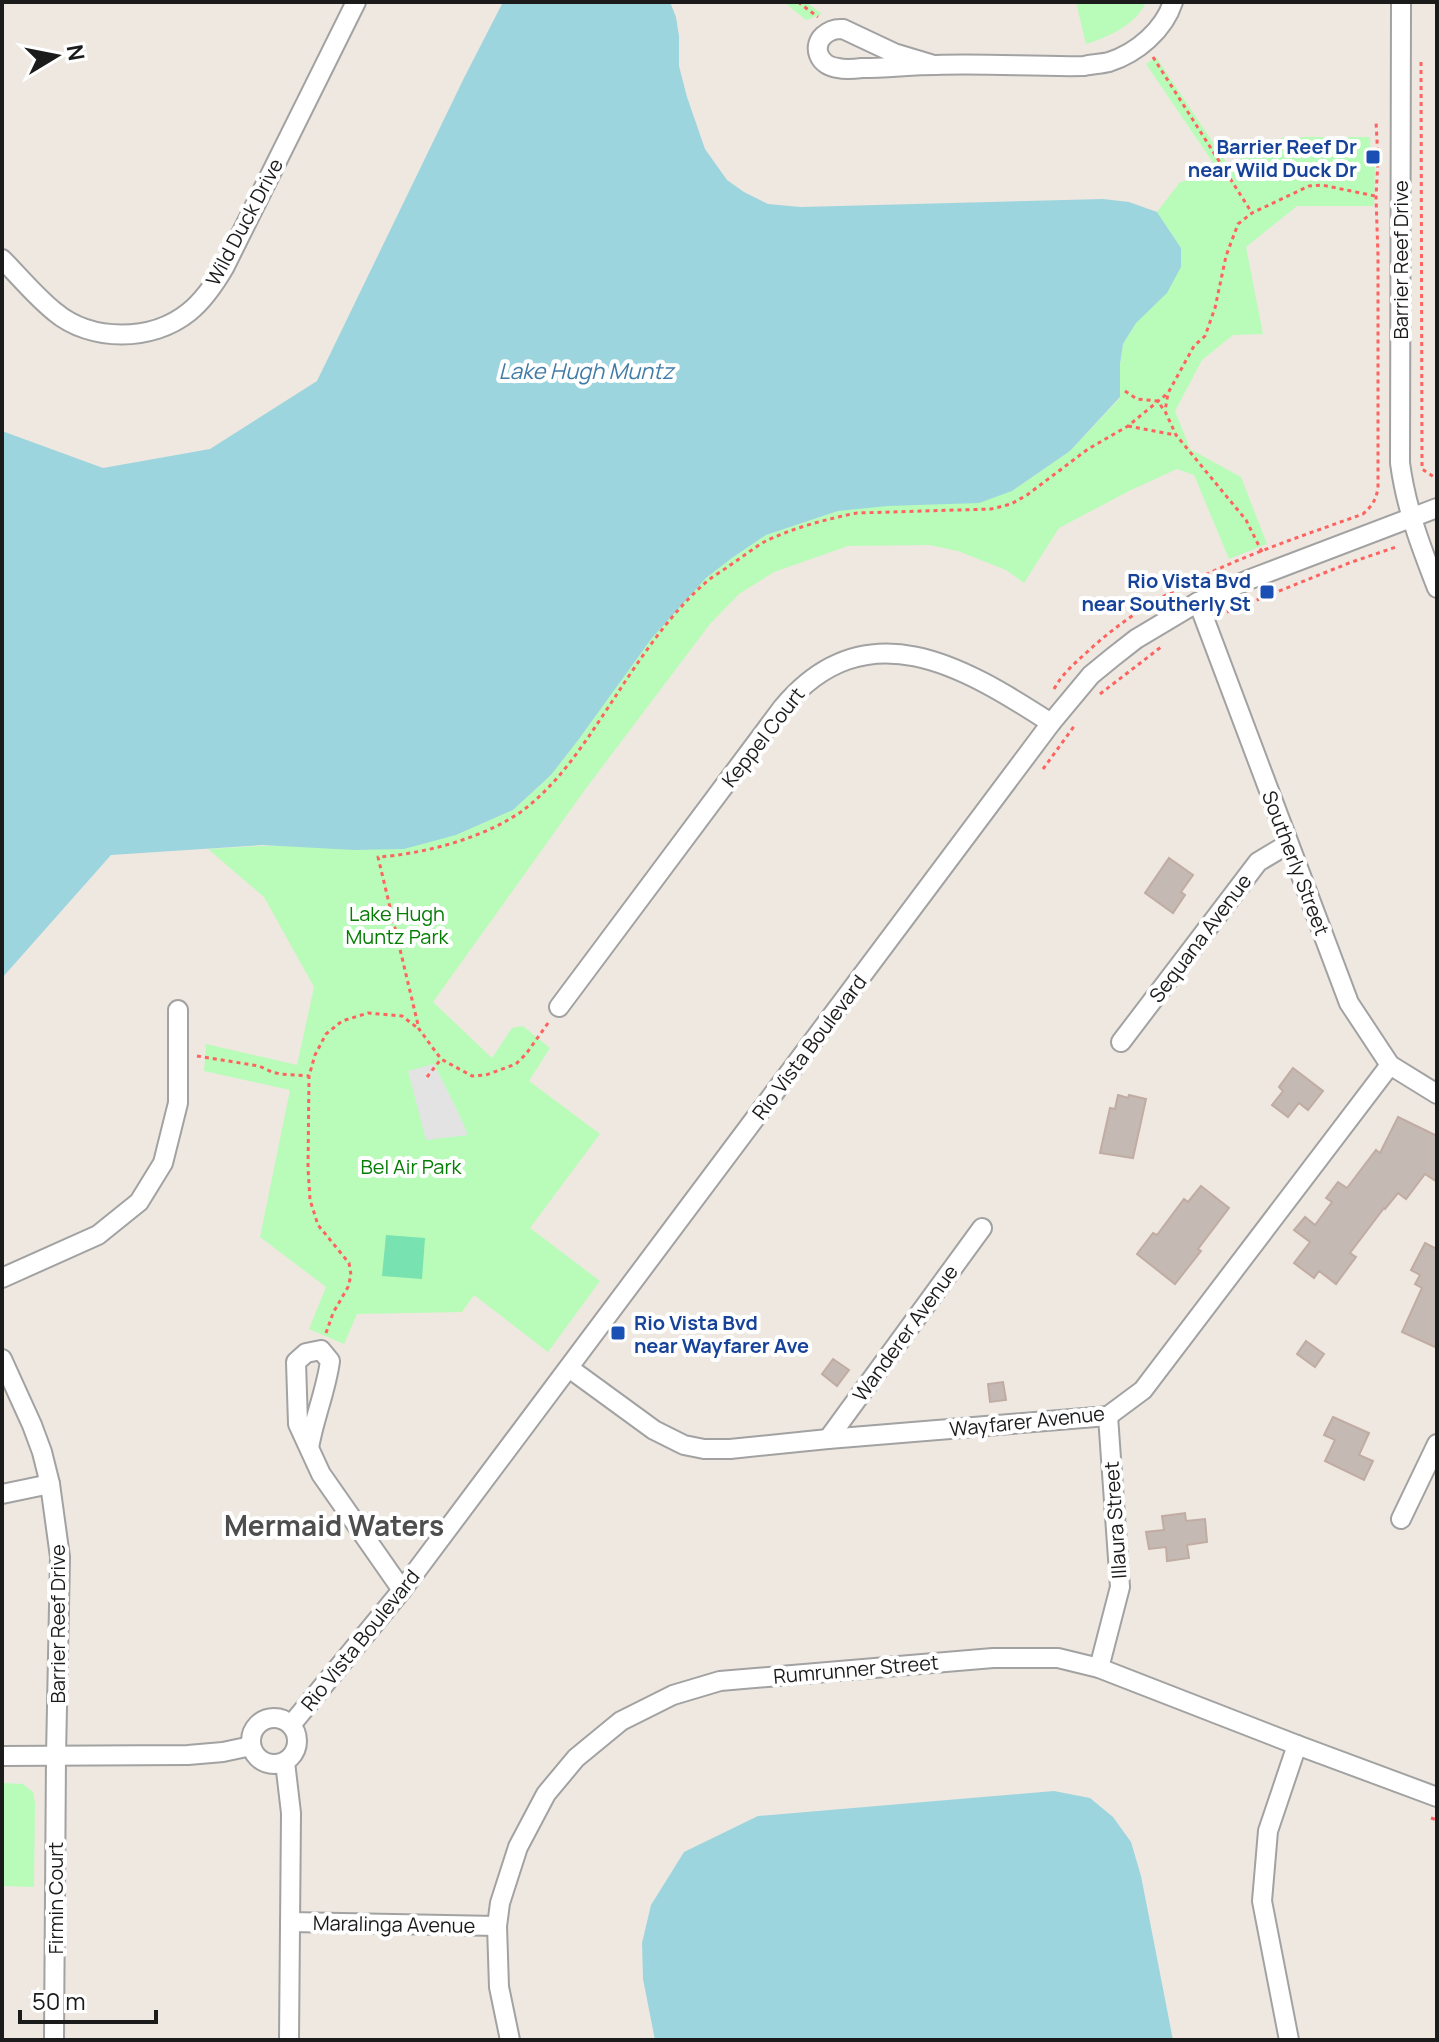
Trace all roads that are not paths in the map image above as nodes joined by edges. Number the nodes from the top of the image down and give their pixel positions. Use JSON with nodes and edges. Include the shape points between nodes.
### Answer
{"nodes":[{"id":1,"x":1173,"y":2,"type":"edge"},
{"id":2,"x":1401,"y":2,"type":"edge"},
{"id":3,"x":351,"y":7,"type":"edge"},
{"id":4,"x":934,"y":65,"type":"junction"},
{"id":5,"x":2,"y":259,"type":"edge"},
{"id":6,"x":1437,"y":508,"type":"edge"},
{"id":7,"x":1410,"y":518,"type":"junction"},
{"id":8,"x":1437,"y":588,"type":"edge"},
{"id":9,"x":1198,"y":602,"type":"junction"},
{"id":10,"x":1051,"y":723,"type":"junction"},
{"id":11,"x":1288,"y":844,"type":"junction"},
{"id":12,"x":559,"y":1007,"type":"road end"},
{"id":13,"x":178,"y":1010,"type":"dead end"},
{"id":14,"x":1121,"y":1042,"type":"dead end"},
{"id":15,"x":1390,"y":1065,"type":"junction"},
{"id":16,"x":1437,"y":1094,"type":"edge"},
{"id":17,"x":982,"y":1228,"type":"dead end"},
{"id":18,"x":2,"y":1278,"type":"edge"},
{"id":19,"x":2,"y":1359,"type":"edge"},
{"id":20,"x":569,"y":1368,"type":"junction"},
{"id":21,"x":1108,"y":1416,"type":"junction"},
{"id":22,"x":828,"y":1439,"type":"junction"},
{"id":23,"x":1437,"y":1444,"type":"edge"},
{"id":24,"x":309,"y":1448,"type":"junction"},
{"id":25,"x":50,"y":1484,"type":"junction"},
{"id":26,"x":2,"y":1494,"type":"edge"},
{"id":27,"x":1401,"y":1519,"type":"dead end"},
{"id":28,"x":402,"y":1590,"type":"junction"},
{"id":29,"x":1099,"y":1668,"type":"junction"},
{"id":30,"x":291,"y":1725,"type":"junction"},
{"id":31,"x":1297,"y":1745,"type":"junction"},
{"id":32,"x":251,"y":1746,"type":"junction"},
{"id":33,"x":2,"y":1756,"type":"edge"},
{"id":34,"x":56,"y":1756,"type":"junction"},
{"id":35,"x":285,"y":1762,"type":"junction"},
{"id":36,"x":1437,"y":1797,"type":"edge"},
{"id":37,"x":290,"y":1922,"type":"junction"},
{"id":38,"x":497,"y":1926,"type":"junction"},
{"id":39,"x":54,"y":2040,"type":"edge"},
{"id":40,"x":289,"y":2040,"type":"edge"},
{"id":41,"x":510,"y":2040,"type":"edge"},
{"id":42,"x":1289,"y":2040,"type":"edge"}],
"edges":[{"from":1,"to":4,"type":"street","via":[[1144,43],[1108,62]]},
{"from":2,"to":7,"type":"street","name":"Barrier Reef Drive","via":[[1400,463]]},
{"from":3,"to":5,"type":"street","name":"Wild Duck Drive","via":[[224,268],[187,314],[141,333],[89,330],[55,313]]},
{"from":4,"to":4,"type":"street","via":[[840,69],[819,58],[818,49],[825,34],[843,29]]},
{"from":6,"to":7,"type":"street","name":"Rio Vista Boulevard"},
{"from":7,"to":8,"type":"street","name":"Barrier Reef Drive"},
{"from":7,"to":9,"type":"street","name":"Rio Vista Boulevard"},
{"from":9,"to":10,"type":"street","name":"Rio Vista Boulevard","via":[[1136,639],[1091,675]]},
{"from":9,"to":11,"type":"street","name":"Southerly Street"},
{"from":10,"to":12,"type":"street","name":"Keppel Court","via":[[918,655],[875,653],[831,665],[783,707]]},
{"from":10,"to":20,"type":"street","name":"Rio Vista Boulevard"},
{"from":11,"to":14,"type":"street","name":"Sequana Avenue","via":[[1258,862]]},
{"from":11,"to":15,"type":"street","name":"Southerly Street","via":[[1349,1003]]},
{"from":13,"to":18,"type":"street","via":[[178,1103],[163,1163],[139,1202],[98,1235]]},
{"from":15,"to":16,"type":"street","name":"Southerly Street"},
{"from":15,"to":21,"type":"street","name":"Wayfarer Avenue","via":[[1143,1390]]},
{"from":17,"to":22,"type":"street","name":"Wanderer Avenue"},
{"from":19,"to":25,"type":"street","name":"Barrier Reef Drive","via":[[32,1425]]},
{"from":20,"to":22,"type":"street","name":"Wayfarer Avenue","via":[[654,1430],[684,1445],[730,1449]]},
{"from":20,"to":28,"type":"street","name":"Rio Vista Boulevard"},
{"from":21,"to":22,"type":"street","name":"Wayfarer Avenue"},
{"from":21,"to":29,"type":"street","name":"Illaura Street","via":[[1120,1587]]},
{"from":23,"to":27,"type":"street"},
{"from":24,"to":24,"type":"street","via":[[298,1424],[296,1362],[321,1350],[330,1361]]},
{"from":24,"to":28,"type":"street","via":[[321,1474]]},
{"from":25,"to":26,"type":"street"},
{"from":25,"to":34,"type":"street","name":"Barrier Reef Drive","via":[[60,1557]]},
{"from":28,"to":30,"type":"street","name":"Rio Vista Boulevard"},
{"from":29,"to":31,"type":"street","name":"Rumrunner Street"},
{"from":29,"to":38,"type":"street","name":"Rumrunner Street","via":[[1058,1658],[993,1658],[720,1681],[673,1695],[621,1721],[576,1758],[546,1794],[518,1847]]},
{"from":30,"to":32,"type":"street","via":[[267,1719],[254,1730]]},
{"from":30,"to":35,"type":"street","via":[[297,1747]]},
{"from":31,"to":36,"type":"street","name":"Rumrunner Street"},
{"from":31,"to":42,"type":"street","via":[[1268,1831],[1262,1901]]},
{"from":32,"to":34,"type":"street","via":[[188,1755]]},
{"from":32,"to":35,"type":"street","via":[[269,1765]]},
{"from":33,"to":34,"type":"street"},
{"from":34,"to":39,"type":"street","name":"Firmin Court"},
{"from":35,"to":37,"type":"street","via":[[291,1813]]},
{"from":37,"to":38,"type":"street","name":"Maralinga Avenue"},
{"from":37,"to":40,"type":"street"},
{"from":38,"to":41,"type":"street","name":"Rumrunner Street","via":[[499,1987]]}]}
